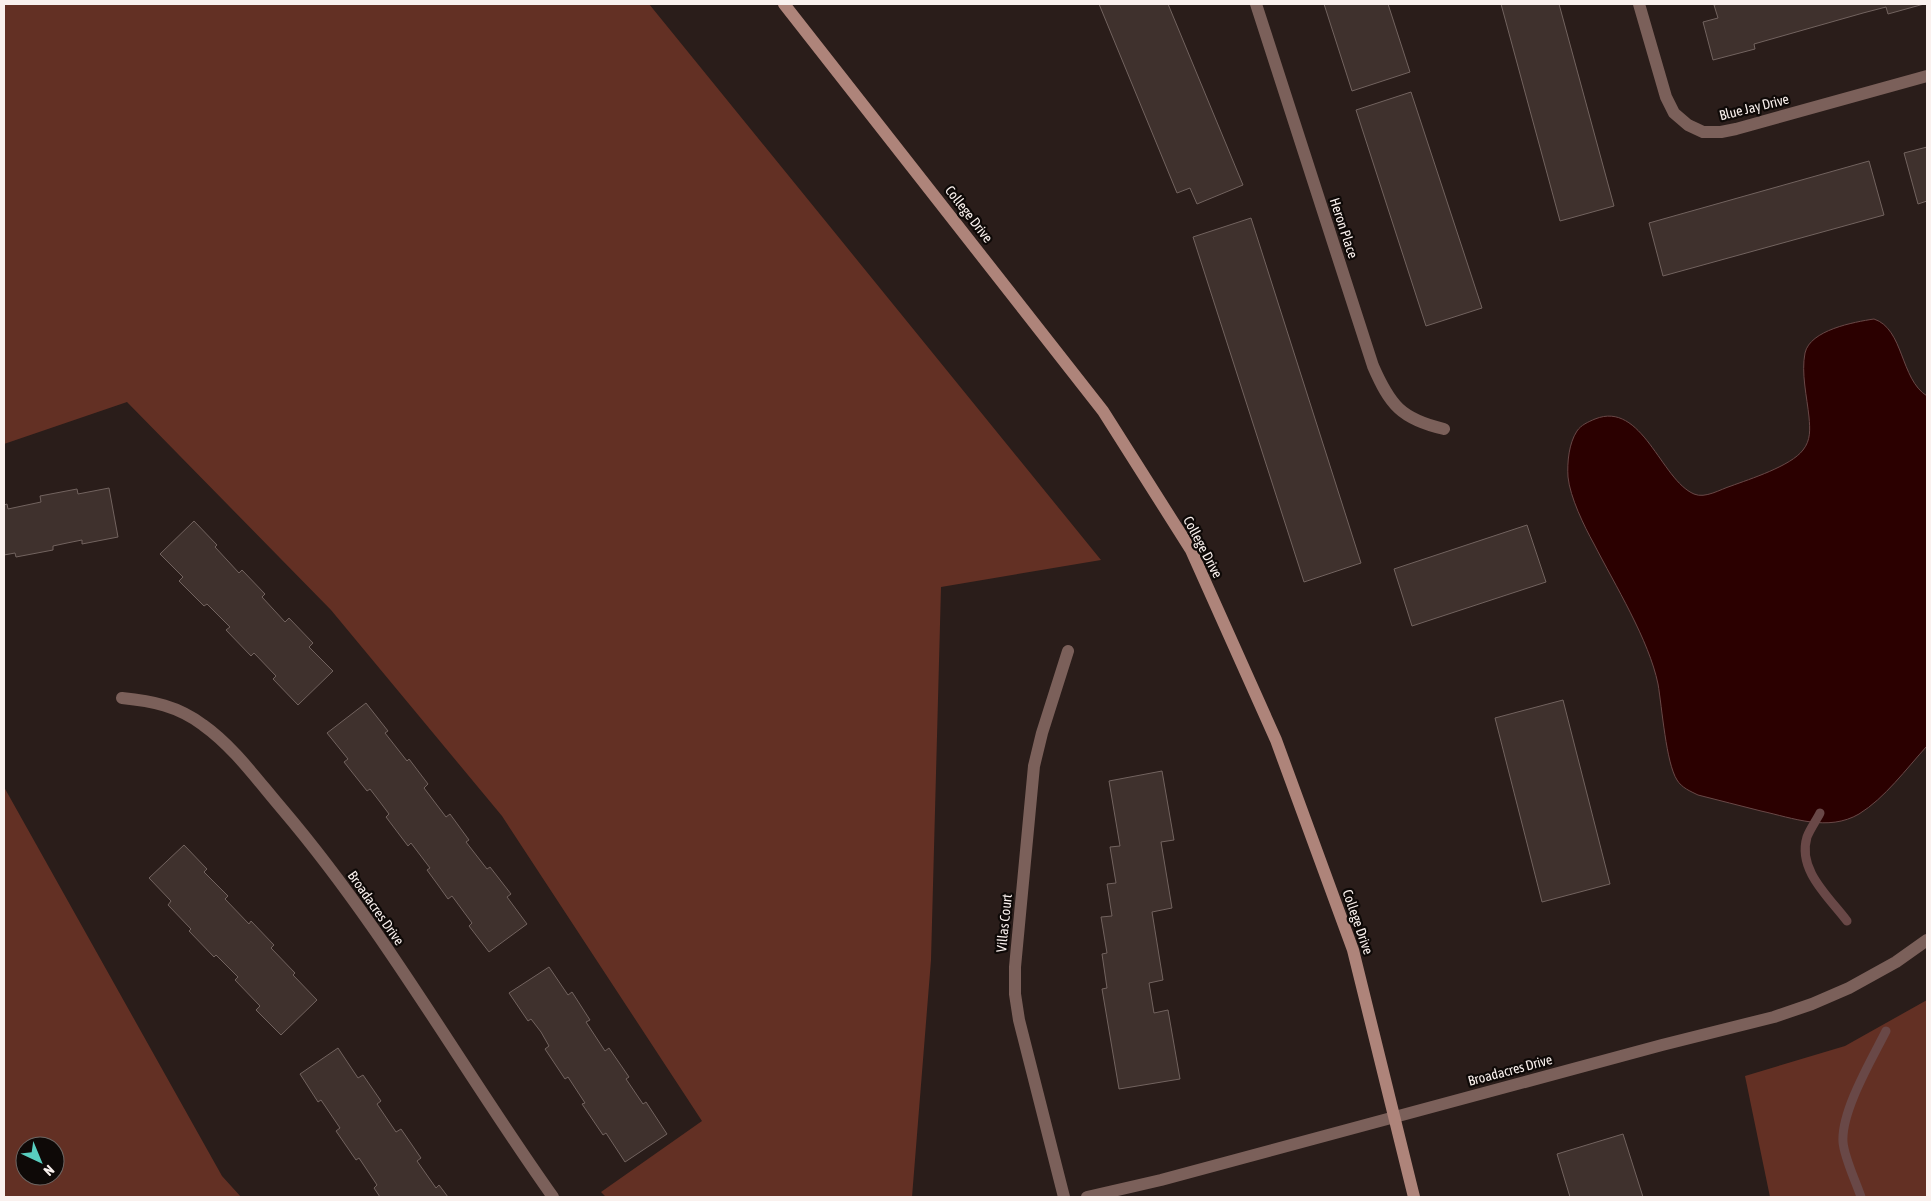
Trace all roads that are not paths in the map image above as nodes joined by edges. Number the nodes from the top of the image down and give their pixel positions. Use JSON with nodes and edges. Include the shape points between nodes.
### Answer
{"nodes":[{"id":1,"x":784,"y":4,"type":"edge"},
{"id":2,"x":1256,"y":4,"type":"edge"},
{"id":3,"x":1639,"y":4,"type":"edge"},
{"id":4,"x":1927,"y":76,"type":"edge"},
{"id":5,"x":1444,"y":429,"type":"dead end"},
{"id":6,"x":1068,"y":651,"type":"dead end"},
{"id":7,"x":122,"y":698,"type":"dead end"},
{"id":8,"x":1927,"y":940,"type":"edge"},
{"id":9,"x":1394,"y":1116,"type":"junction"},
{"id":10,"x":553,"y":1197,"type":"edge"},
{"id":11,"x":1064,"y":1197,"type":"edge"},
{"id":12,"x":1086,"y":1197,"type":"edge"},
{"id":13,"x":1414,"y":1197,"type":"edge"}],
"edges":[{"from":1,"to":9,"type":"main road","name":"College Drive","via":[[1103,411],[1191,550],[1276,740],[1353,950]]},
{"from":2,"to":5,"type":"street","name":"Heron Place","via":[[1373,366],[1394,404],[1407,416]]},
{"from":3,"to":4,"type":"street","name":"Blue Jay Drive","via":[[1666,97],[1674,113],[1702,132],[1736,129]]},
{"from":6,"to":11,"type":"street","name":"Villas Court","via":[[1034,766],[1014,967],[1019,1020]]},
{"from":7,"to":10,"type":"street","name":"Broadacres Drive","via":[[151,701],[178,709],[224,741],[332,871]]},
{"from":8,"to":9,"type":"street","name":"Broadacres Drive","via":[[1850,988],[1774,1017]]},
{"from":9,"to":12,"type":"street","name":"Broadacres Drive","via":[[1161,1180]]},
{"from":9,"to":13,"type":"main road","name":"College Drive"}]}
